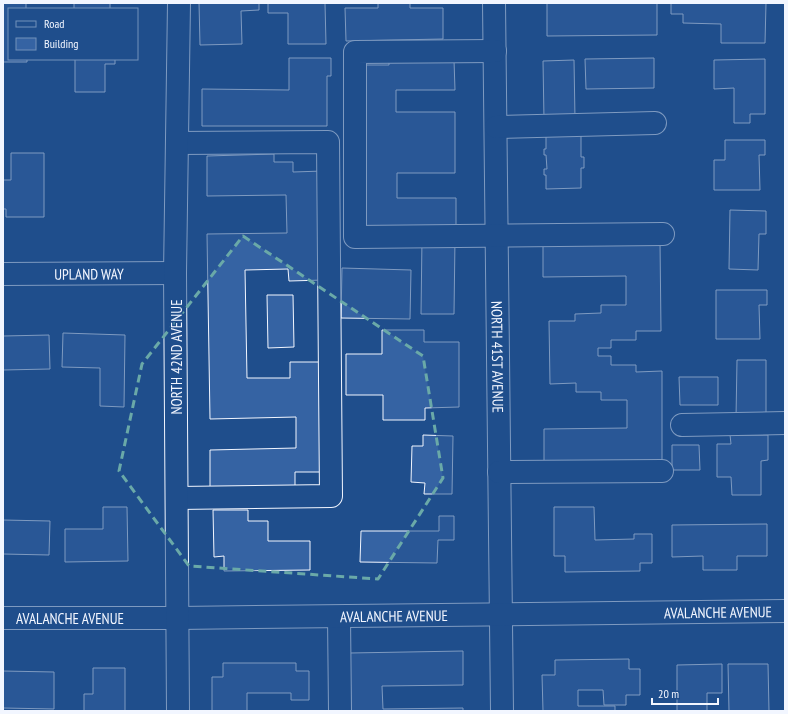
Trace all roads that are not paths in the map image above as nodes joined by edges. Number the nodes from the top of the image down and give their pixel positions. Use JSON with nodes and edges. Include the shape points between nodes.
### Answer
{"nodes":[{"id":1,"x":179,"y":3,"type":"edge"},
{"id":2,"x":494,"y":3,"type":"edge"},
{"id":3,"x":495,"y":51,"type":"junction"},
{"id":4,"x":655,"y":123,"type":"dead end"},
{"id":5,"x":496,"y":127,"type":"junction"},
{"id":6,"x":177,"y":144,"type":"junction"},
{"id":7,"x":664,"y":234,"type":"dead end"},
{"id":8,"x":496,"y":237,"type":"junction"},
{"id":9,"x":175,"y":273,"type":"junction"},
{"id":10,"x":3,"y":274,"type":"edge"},
{"id":11,"x":785,"y":423,"type":"edge"},
{"id":12,"x":682,"y":425,"type":"dead end"},
{"id":13,"x":662,"y":471,"type":"dead end"},
{"id":14,"x":499,"y":472,"type":"junction"},
{"id":15,"x":177,"y":498,"type":"junction"},
{"id":16,"x":785,"y":611,"type":"edge"},
{"id":17,"x":500,"y":615,"type":"junction"},
{"id":18,"x":339,"y":617,"type":"junction"},
{"id":19,"x":3,"y":618,"type":"edge"},
{"id":20,"x":178,"y":618,"type":"junction"},
{"id":21,"x":178,"y":711,"type":"edge"},
{"id":22,"x":340,"y":711,"type":"edge"},
{"id":23,"x":502,"y":711,"type":"edge"}],
"edges":[{"from":1,"to":6,"type":"street","name":"NORTH 42ND AVENUE"},
{"from":2,"to":3,"type":"street","name":"NORTH 41ST AVENUE"},
{"from":3,"to":5,"type":"street","name":"NORTH 41ST AVENUE"},
{"from":3,"to":8,"type":"street","via":[[354,52],[355,237]]},
{"from":4,"to":5,"type":"street"},
{"from":5,"to":8,"type":"street","name":"NORTH 41ST AVENUE"},
{"from":6,"to":9,"type":"street","name":"NORTH 42ND AVENUE"},
{"from":6,"to":15,"type":"street","via":[[328,142],[331,496]]},
{"from":7,"to":8,"type":"street"},
{"from":8,"to":14,"type":"street","name":"NORTH 41ST AVENUE"},
{"from":9,"to":10,"type":"street","name":"UPLAND WAY"},
{"from":9,"to":15,"type":"street","name":"NORTH 42ND AVENUE"},
{"from":11,"to":12,"type":"street"},
{"from":13,"to":14,"type":"street"},
{"from":14,"to":17,"type":"street","name":"NORTH 41ST AVENUE"},
{"from":15,"to":20,"type":"street","name":"NORTH 42ND AVENUE"},
{"from":16,"to":17,"type":"street","name":"AVALANCHE AVENUE"},
{"from":17,"to":18,"type":"street","name":"AVALANCHE AVENUE"},
{"from":17,"to":23,"type":"street","name":"NORTH 41ST AVENUE"},
{"from":18,"to":20,"type":"street","name":"AVALANCHE AVENUE"},
{"from":18,"to":22,"type":"street"},
{"from":19,"to":20,"type":"street","name":"AVALANCHE AVENUE"},
{"from":20,"to":21,"type":"street","name":"NORTH 42ND AVENUE"}]}
